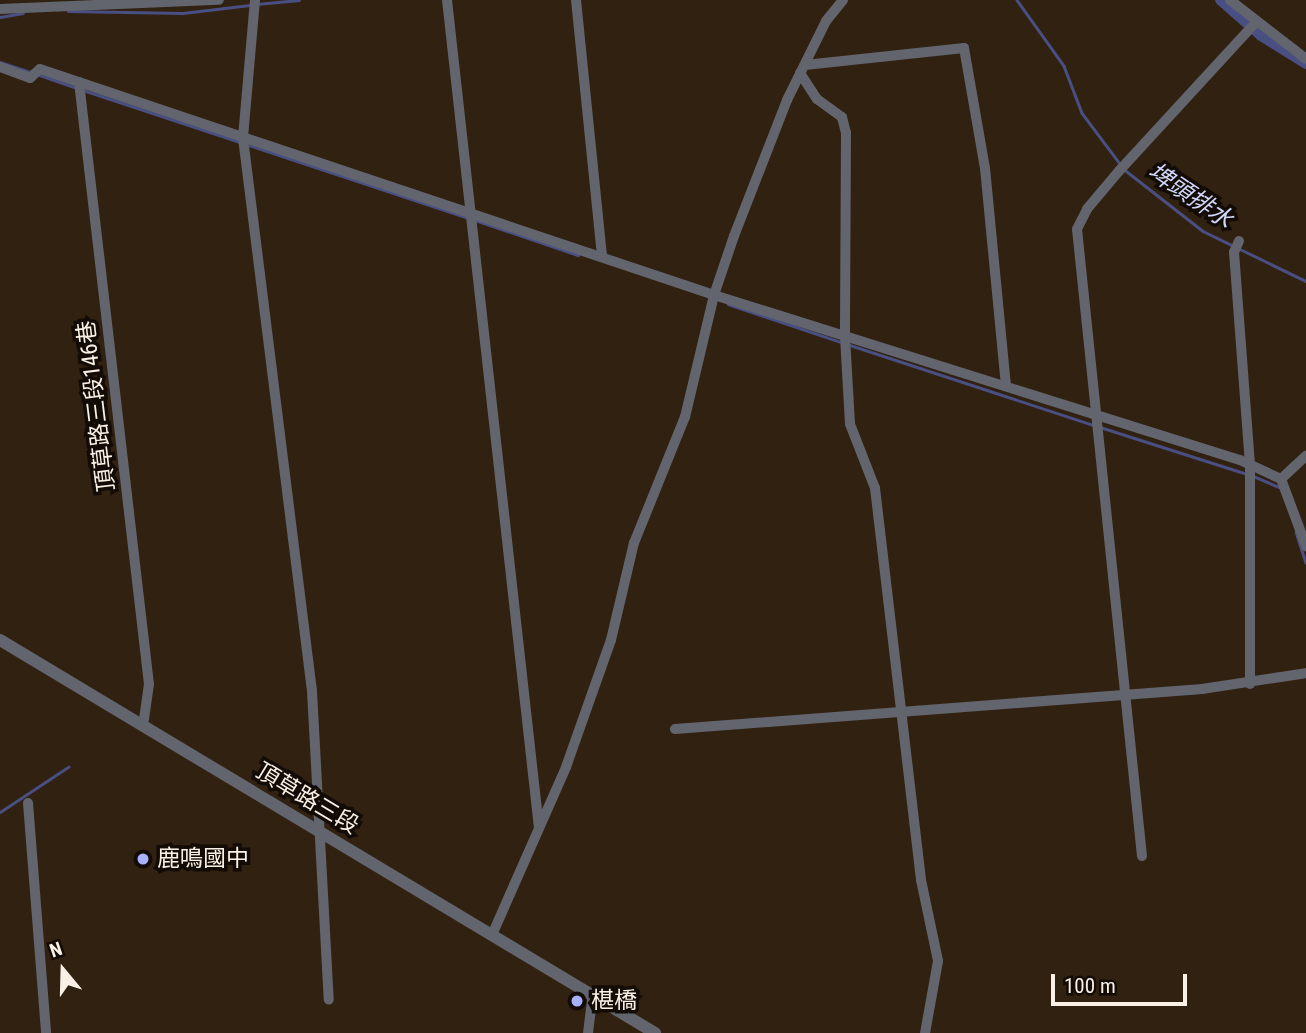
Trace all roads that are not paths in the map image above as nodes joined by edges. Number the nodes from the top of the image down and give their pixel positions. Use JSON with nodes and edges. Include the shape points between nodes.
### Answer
{"nodes":[{"id":1,"x":219,"y":0,"type":"edge"},
{"id":2,"x":447,"y":0,"type":"edge"},
{"id":3,"x":576,"y":0,"type":"edge"},
{"id":4,"x":843,"y":0,"type":"edge"},
{"id":5,"x":1230,"y":0,"type":"edge"},
{"id":6,"x":254,"y":4,"type":"edge"},
{"id":7,"x":0,"y":9,"type":"edge"},
{"id":8,"x":1252,"y":26,"type":"junction"},
{"id":9,"x":1306,"y":59,"type":"edge"},
{"id":10,"x":0,"y":67,"type":"edge"},
{"id":11,"x":803,"y":69,"type":"junction"},
{"id":12,"x":79,"y":82,"type":"junction"},
{"id":13,"x":243,"y":138,"type":"junction"},
{"id":14,"x":468,"y":212,"type":"junction"},
{"id":15,"x":1239,"y":241,"type":"dead end"},
{"id":16,"x":602,"y":257,"type":"junction"},
{"id":17,"x":714,"y":295,"type":"junction"},
{"id":18,"x":845,"y":337,"type":"junction"},
{"id":19,"x":1006,"y":385,"type":"junction"},
{"id":20,"x":1098,"y":416,"type":"junction"},
{"id":21,"x":1306,"y":456,"type":"edge"},
{"id":22,"x":1250,"y":465,"type":"junction"},
{"id":23,"x":1281,"y":479,"type":"junction"},
{"id":24,"x":1306,"y":546,"type":"edge"},
{"id":25,"x":0,"y":640,"type":"edge"},
{"id":26,"x":1306,"y":673,"type":"edge"},
{"id":27,"x":1250,"y":684,"type":"junction"},
{"id":28,"x":1124,"y":695,"type":"junction"},
{"id":29,"x":900,"y":715,"type":"junction"},
{"id":30,"x":143,"y":726,"type":"junction"},
{"id":31,"x":675,"y":729,"type":"dead end"},
{"id":32,"x":28,"y":803,"type":"dead end"},
{"id":33,"x":539,"y":828,"type":"junction"},
{"id":34,"x":320,"y":831,"type":"junction"},
{"id":35,"x":1142,"y":856,"type":"dead end"},
{"id":36,"x":492,"y":936,"type":"junction"},
{"id":37,"x":593,"y":995,"type":"junction"},
{"id":38,"x":329,"y":1000,"type":"dead end"},
{"id":39,"x":46,"y":1033,"type":"edge"},
{"id":40,"x":588,"y":1033,"type":"edge"},
{"id":41,"x":655,"y":1033,"type":"edge"},
{"id":42,"x":925,"y":1033,"type":"edge"}],
"edges":[{"from":1,"to":7,"type":"street"},
{"from":2,"to":14,"type":"street"},
{"from":3,"to":16,"type":"street"},
{"from":4,"to":11,"type":"street","via":[[826,21]]},
{"from":5,"to":8,"type":"street"},
{"from":6,"to":13,"type":"street"},
{"from":8,"to":9,"type":"street"},
{"from":8,"to":20,"type":"street","via":[[1122,168],[1087,209],[1077,229]]},
{"from":10,"to":12,"type":"street","via":[[30,78],[40,69]]},
{"from":11,"to":17,"type":"street"},
{"from":11,"to":18,"type":"street","via":[[817,99],[842,117],[846,132]]},
{"from":11,"to":19,"type":"street","via":[[964,48],[985,167]]},
{"from":12,"to":13,"type":"street"},
{"from":12,"to":30,"type":"street","name":"頂草路三段146巷","via":[[149,684]]},
{"from":13,"to":14,"type":"street"},
{"from":13,"to":34,"type":"street","via":[[299,578]]},
{"from":14,"to":16,"type":"street"},
{"from":14,"to":33,"type":"street"},
{"from":15,"to":22,"type":"street","via":[[1234,252]]},
{"from":16,"to":17,"type":"street"},
{"from":17,"to":18,"type":"street"},
{"from":17,"to":33,"type":"street","via":[[685,417],[645,508],[611,640]]},
{"from":18,"to":19,"type":"street"},
{"from":18,"to":29,"type":"street","via":[[850,424],[875,488]]},
{"from":19,"to":20,"type":"street"},
{"from":20,"to":22,"type":"street"},
{"from":20,"to":28,"type":"street"},
{"from":21,"to":23,"type":"street"},
{"from":22,"to":23,"type":"street"},
{"from":22,"to":27,"type":"street"},
{"from":23,"to":24,"type":"street"},
{"from":25,"to":30,"type":"street","name":"頂草路三段"},
{"from":26,"to":27,"type":"street"},
{"from":27,"to":28,"type":"street"},
{"from":28,"to":29,"type":"street"},
{"from":28,"to":35,"type":"street"},
{"from":29,"to":31,"type":"street"},
{"from":29,"to":42,"type":"street","via":[[921,880],[937,961]]},
{"from":30,"to":34,"type":"street","name":"頂草路三段"},
{"from":32,"to":39,"type":"street"},
{"from":33,"to":36,"type":"street"},
{"from":34,"to":36,"type":"street","name":"頂草路三段"},
{"from":34,"to":38,"type":"street"},
{"from":36,"to":37,"type":"street","name":"頂草路三段"},
{"from":37,"to":40,"type":"street"},
{"from":37,"to":41,"type":"street","name":"頂草路三段"}]}
